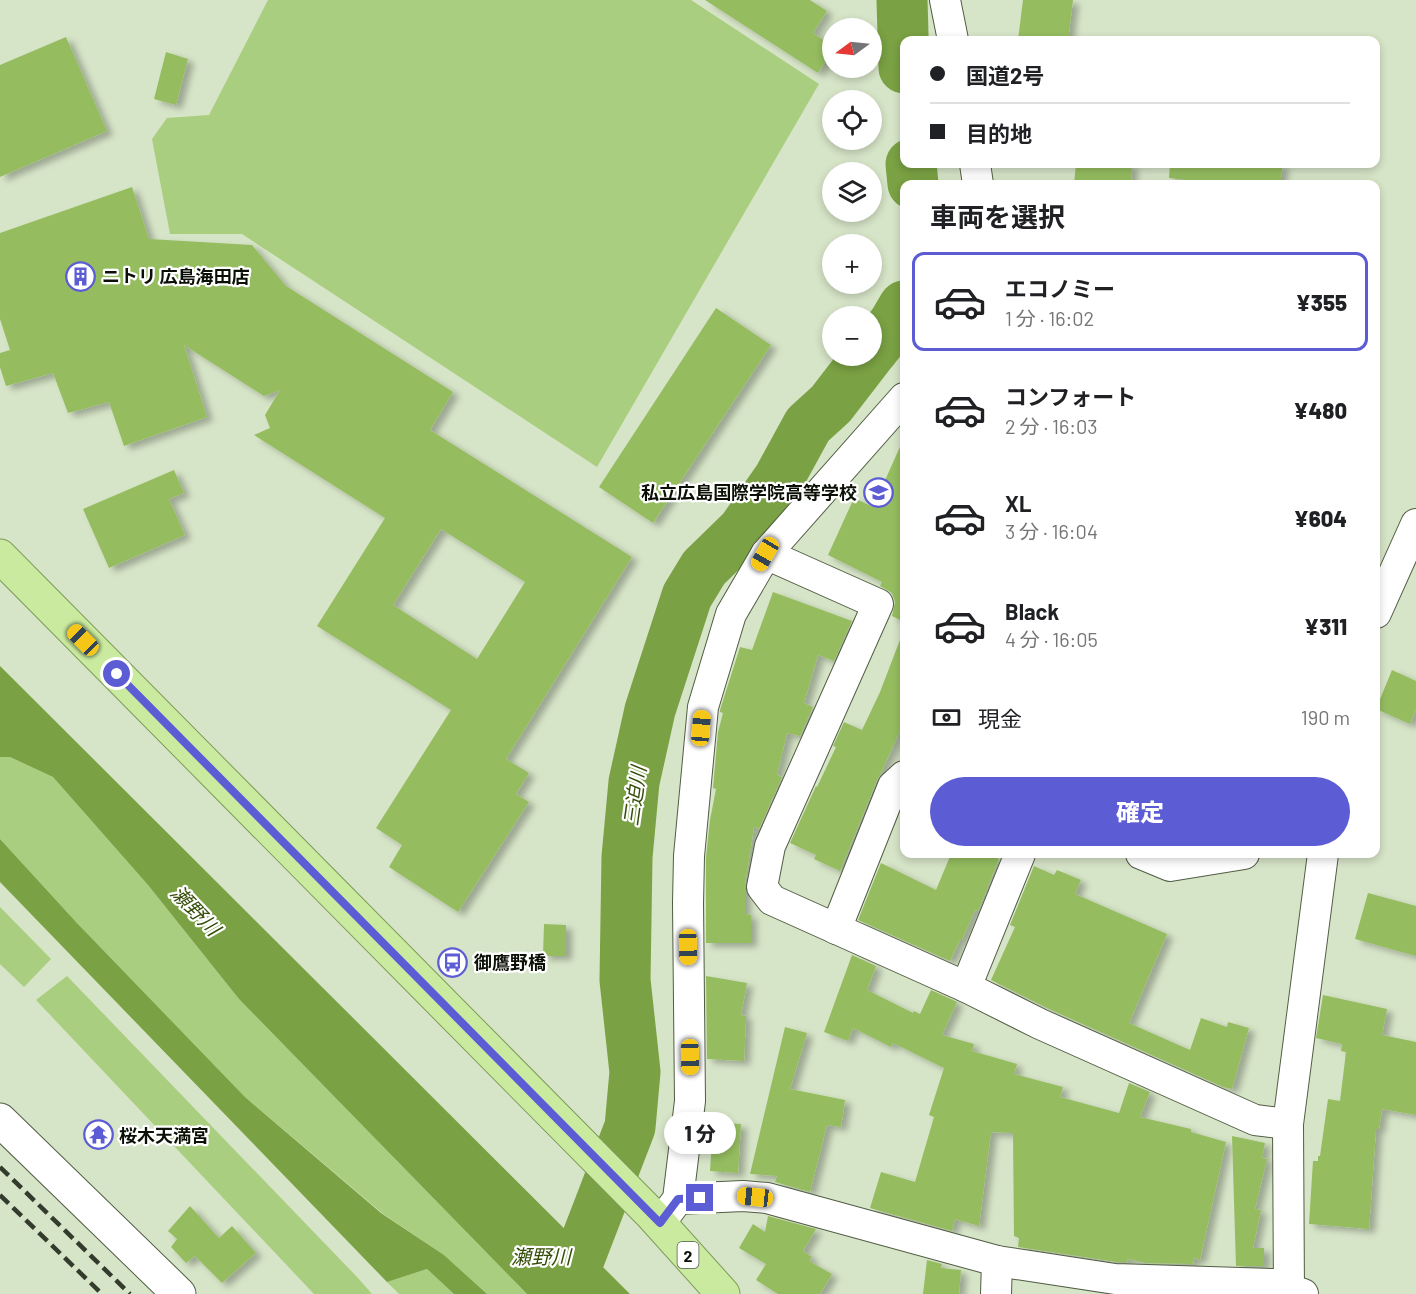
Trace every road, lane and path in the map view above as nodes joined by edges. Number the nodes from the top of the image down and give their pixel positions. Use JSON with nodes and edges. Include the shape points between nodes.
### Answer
{"nodes":[{"id":1,"x":945,"y":0,"type":"edge"},
{"id":2,"x":952,"y":36,"type":"edge"},
{"id":3,"x":900,"y":403,"type":"edge"},
{"id":4,"x":1416,"y":524,"type":"edge"},
{"id":5,"x":765,"y":554,"type":"junction"},
{"id":6,"x":0,"y":556,"type":"edge"},
{"id":7,"x":1380,"y":603,"type":"edge"},
{"id":8,"x":900,"y":780,"type":"edge"},
{"id":9,"x":1018,"y":858,"type":"edge"},
{"id":10,"x":1151,"y":858,"type":"edge"},
{"id":11,"x":1219,"y":858,"type":"edge"},
{"id":12,"x":1317,"y":858,"type":"edge"},
{"id":13,"x":836,"y":929,"type":"junction"},
{"id":14,"x":966,"y":987,"type":"junction"},
{"id":15,"x":0,"y":1120,"type":"edge"},
{"id":16,"x":1288,"y":1124,"type":"junction"},
{"id":17,"x":663,"y":1213,"type":"junction"},
{"id":18,"x":997,"y":1261,"type":"junction"},
{"id":19,"x":1115,"y":1287,"type":"edge"},
{"id":20,"x":1293,"y":1293,"type":"edge"},
{"id":21,"x":180,"y":1294,"type":"edge"},
{"id":22,"x":723,"y":1294,"type":"edge"},
{"id":23,"x":996,"y":1294,"type":"edge"}],
"edges":[{"from":1,"to":2,"type":"street"},
{"from":3,"to":5,"type":"street"},
{"from":4,"to":7,"type":"street"},
{"from":5,"to":13,"type":"street","via":[[878,604],[770,846],[762,887],[772,900]]},
{"from":5,"to":17,"type":"street","via":[[731,614],[703,707],[687,903],[690,1101]]},
{"from":6,"to":17,"type":"highway","number":"2","via":[[589,1152]]},
{"from":8,"to":13,"type":"street","via":[[893,786]]},
{"from":9,"to":14,"type":"street"},
{"from":10,"to":11,"type":"street","via":[[1170,866]]},
{"from":12,"to":16,"type":"street"},
{"from":13,"to":14,"type":"street"},
{"from":14,"to":16,"type":"street","via":[[1255,1120]]},
{"from":15,"to":21,"type":"street"},
{"from":16,"to":20,"type":"street"},
{"from":17,"to":18,"type":"street","via":[[743,1196],[767,1198]]},
{"from":17,"to":22,"type":"highway","number":"2"},
{"from":18,"to":19,"type":"street"},
{"from":18,"to":23,"type":"street"},
{"from":19,"to":20,"type":"street","via":[[1273,1284]]}]}
